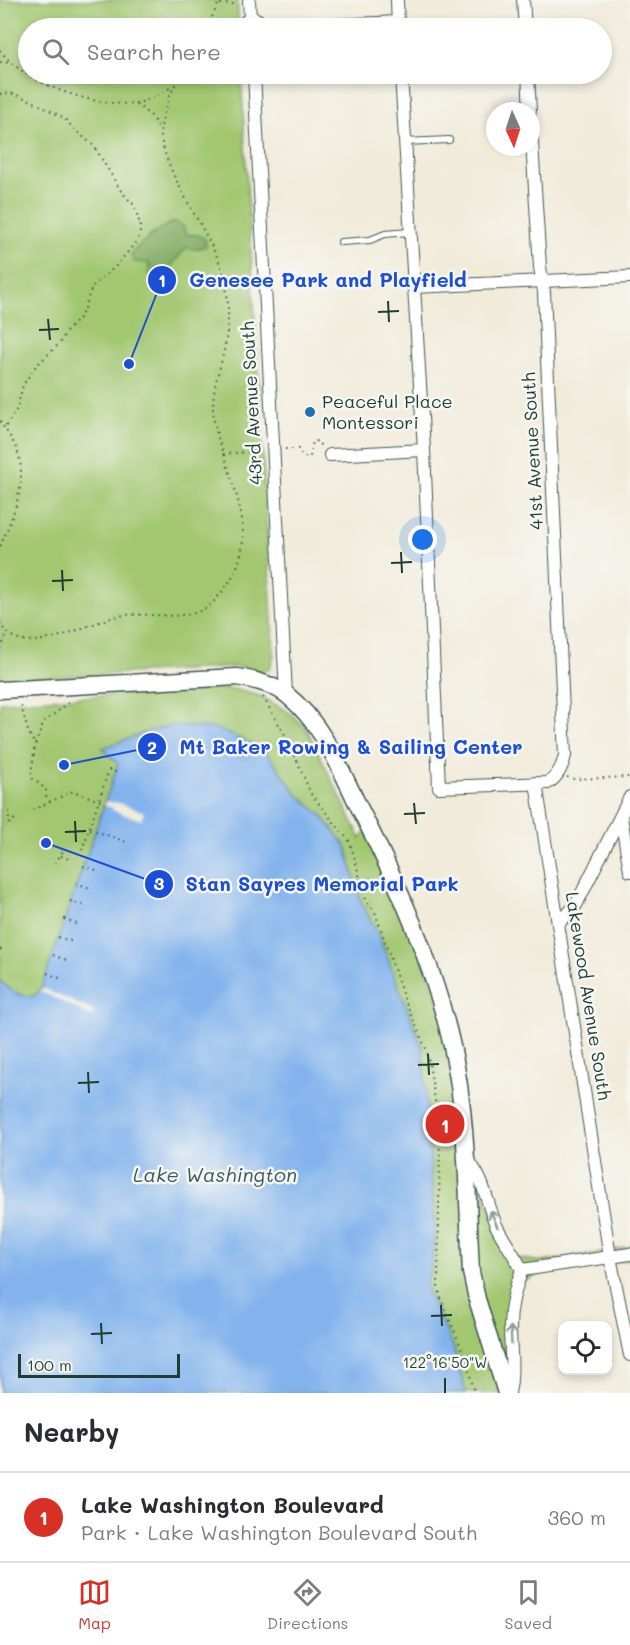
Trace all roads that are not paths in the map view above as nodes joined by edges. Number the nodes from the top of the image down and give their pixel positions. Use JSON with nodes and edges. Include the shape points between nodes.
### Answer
{"nodes":[{"id":1,"x":397,"y":0,"type":"edge"},
{"id":2,"x":523,"y":0,"type":"edge"},
{"id":3,"x":244,"y":2,"type":"edge"},
{"id":4,"x":246,"y":18,"type":"edge"},
{"id":5,"x":398,"y":18,"type":"edge"},
{"id":6,"x":524,"y":18,"type":"edge"},
{"id":7,"x":255,"y":84,"type":"edge"},
{"id":8,"x":401,"y":84,"type":"edge"},
{"id":9,"x":529,"y":84,"type":"edge"},
{"id":10,"x":530,"y":102,"type":"edge"},
{"id":11,"x":449,"y":140,"type":"dead end"},
{"id":12,"x":404,"y":142,"type":"junction"},
{"id":13,"x":533,"y":156,"type":"edge"},
{"id":14,"x":409,"y":232,"type":"junction"},
{"id":15,"x":341,"y":242,"type":"dead end"},
{"id":16,"x":630,"y":277,"type":"edge"},
{"id":17,"x":542,"y":281,"type":"junction"},
{"id":18,"x":413,"y":287,"type":"junction"},
{"id":19,"x":424,"y":450,"type":"junction"},
{"id":20,"x":326,"y":454,"type":"road end"},
{"id":21,"x":0,"y":690,"type":"edge"},
{"id":22,"x":286,"y":694,"type":"junction"},
{"id":23,"x":536,"y":783,"type":"junction"},
{"id":24,"x":630,"y":797,"type":"edge"},
{"id":25,"x":621,"y":817,"type":"junction"},
{"id":26,"x":630,"y":871,"type":"edge"},
{"id":27,"x":559,"y":923,"type":"junction"},
{"id":28,"x":465,"y":1157,"type":"junction"},
{"id":29,"x":630,"y":1254,"type":"edge"},
{"id":30,"x":610,"y":1257,"type":"junction"},
{"id":31,"x":522,"y":1270,"type":"junction"},
{"id":32,"x":630,"y":1355,"type":"edge"},
{"id":33,"x":507,"y":1393,"type":"edge"}],
"edges":[{"from":1,"to":5,"type":"street"},
{"from":2,"to":6,"type":"street"},
{"from":3,"to":4,"type":"street"},
{"from":7,"to":22,"type":"street","name":"43rd Avenue South"},
{"from":8,"to":12,"type":"street"},
{"from":9,"to":10,"type":"street"},
{"from":11,"to":12,"type":"lane"},
{"from":12,"to":14,"type":"street"},
{"from":13,"to":17,"type":"street","name":"41st Avenue South"},
{"from":14,"to":15,"type":"lane"},
{"from":14,"to":18,"type":"street"},
{"from":16,"to":17,"type":"street"},
{"from":17,"to":18,"type":"street"},
{"from":17,"to":23,"type":"street","name":"41st Avenue South","via":[[566,756],[554,779]]},
{"from":18,"to":19,"type":"street"},
{"from":19,"to":20,"type":"street"},
{"from":19,"to":23,"type":"street","via":[[439,788]]},
{"from":21,"to":22,"type":"main road","via":[[237,677],[259,681]]},
{"from":22,"to":28,"type":"main road","via":[[325,739],[404,901],[452,1046]]},
{"from":23,"to":27,"type":"street","name":"Lakewood Avenue South"},
{"from":24,"to":25,"type":"street"},
{"from":25,"to":26,"type":"street"},
{"from":25,"to":27,"type":"street","via":[[576,905]]},
{"from":27,"to":30,"type":"street","name":"Lakewood Avenue South"},
{"from":31,"to":28,"type":"street","one_way":true,"via":[[498,1228],[476,1168]]},
{"from":28,"to":33,"type":"main road","via":[[471,1272]]},
{"from":29,"to":30,"type":"street"},
{"from":30,"to":31,"type":"street"},
{"from":30,"to":32,"type":"street","name":"Lakewood Avenue South"},
{"from":33,"to":31,"type":"street","one_way":true,"via":[[512,1381],[512,1301]]}]}
